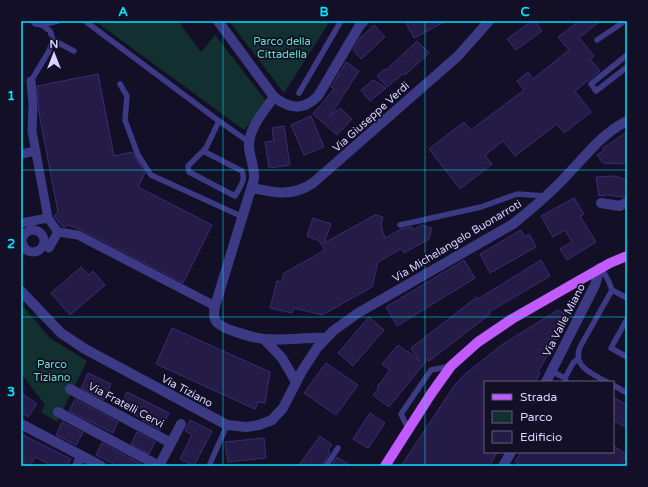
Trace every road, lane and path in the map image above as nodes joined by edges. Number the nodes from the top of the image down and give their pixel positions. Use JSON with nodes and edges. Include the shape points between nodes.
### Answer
{"nodes":[{"id":1,"x":33,"y":21,"type":"edge"},
{"id":2,"x":58,"y":21,"type":"edge"},
{"id":3,"x":85,"y":21,"type":"edge"},
{"id":4,"x":218,"y":21,"type":"edge"},
{"id":5,"x":341,"y":21,"type":"edge"},
{"id":6,"x":364,"y":21,"type":"edge"},
{"id":7,"x":489,"y":21,"type":"edge"},
{"id":8,"x":625,"y":21,"type":"edge"},
{"id":9,"x":42,"y":25,"type":"junction"},
{"id":10,"x":53,"y":40,"type":"junction"},
{"id":11,"x":598,"y":40,"type":"dead end"},
{"id":12,"x":74,"y":51,"type":"dead end"},
{"id":13,"x":627,"y":55,"type":"edge"},
{"id":14,"x":627,"y":67,"type":"edge"},
{"id":15,"x":31,"y":82,"type":"joint"},
{"id":16,"x":120,"y":84,"type":"dead end"},
{"id":17,"x":299,"y":93,"type":"dead end"},
{"id":18,"x":274,"y":97,"type":"junction"},
{"id":19,"x":219,"y":121,"type":"junction"},
{"id":20,"x":627,"y":121,"type":"edge"},
{"id":21,"x":249,"y":142,"type":"junction"},
{"id":22,"x":36,"y":151,"type":"junction"},
{"id":23,"x":203,"y":151,"type":"junction"},
{"id":24,"x":21,"y":154,"type":"edge"},
{"id":25,"x":252,"y":188,"type":"junction"},
{"id":26,"x":546,"y":196,"type":"junction"},
{"id":27,"x":627,"y":202,"type":"edge"},
{"id":28,"x":601,"y":203,"type":"dead end"},
{"id":29,"x":243,"y":217,"type":"junction"},
{"id":30,"x":48,"y":218,"type":"junction"},
{"id":31,"x":21,"y":223,"type":"edge"},
{"id":32,"x":400,"y":224,"type":"dead end"},
{"id":33,"x":58,"y":232,"type":"junction"},
{"id":34,"x":24,"y":236,"type":"junction"},
{"id":35,"x":48,"y":244,"type":"junction"},
{"id":36,"x":627,"y":256,"type":"edge"},
{"id":37,"x":601,"y":268,"type":"junction"},
{"id":38,"x":612,"y":290,"type":"junction"},
{"id":39,"x":21,"y":291,"type":"edge"},
{"id":40,"x":627,"y":298,"type":"edge"},
{"id":41,"x":215,"y":306,"type":"junction"},
{"id":42,"x":627,"y":319,"type":"edge"},
{"id":43,"x":326,"y":338,"type":"junction"},
{"id":44,"x":264,"y":339,"type":"junction"},
{"id":45,"x":627,"y":357,"type":"edge"},
{"id":46,"x":578,"y":359,"type":"junction"},
{"id":47,"x":451,"y":366,"type":"junction"},
{"id":48,"x":551,"y":371,"type":"junction"},
{"id":49,"x":565,"y":380,"type":"edge"},
{"id":50,"x":546,"y":381,"type":"edge"},
{"id":51,"x":605,"y":381,"type":"edge"},
{"id":52,"x":296,"y":382,"type":"junction"},
{"id":53,"x":614,"y":386,"type":"edge"},
{"id":54,"x":70,"y":388,"type":"dead end"},
{"id":55,"x":627,"y":393,"type":"edge"},
{"id":56,"x":58,"y":412,"type":"dead end"},
{"id":57,"x":21,"y":424,"type":"edge"},
{"id":58,"x":180,"y":424,"type":"dead end"},
{"id":59,"x":227,"y":425,"type":"junction"},
{"id":60,"x":409,"y":430,"type":"junction"},
{"id":61,"x":171,"y":443,"type":"junction"},
{"id":62,"x":338,"y":448,"type":"dead end"},
{"id":63,"x":510,"y":453,"type":"edge"},
{"id":64,"x":81,"y":456,"type":"junction"},
{"id":65,"x":76,"y":466,"type":"edge"},
{"id":66,"x":100,"y":466,"type":"edge"},
{"id":67,"x":159,"y":466,"type":"edge"},
{"id":68,"x":209,"y":466,"type":"edge"},
{"id":69,"x":326,"y":466,"type":"edge"},
{"id":70,"x":385,"y":466,"type":"edge"},
{"id":71,"x":504,"y":466,"type":"edge"}],
"edges":[{"from":1,"to":9,"type":"lane","via":[[37,25]]},
{"from":2,"to":9,"type":"lane"},
{"from":3,"to":19,"type":"lane"},
{"from":4,"to":18,"type":"street"},
{"from":5,"to":17,"type":"lane"},
{"from":6,"to":18,"type":"street","via":[[324,87],[310,104],[292,107]]},
{"from":7,"to":25,"type":"street","name":"Via Giuseppe Verdi","via":[[458,56],[313,183],[296,192],[284,193]]},
{"from":8,"to":11,"type":"lane"},
{"from":9,"to":10,"type":"lane","via":[[50,31]]},
{"from":10,"to":12,"type":"lane"},
{"from":10,"to":15,"type":"lane"},
{"from":13,"to":14,"type":"lane","via":[[591,84],[596,91]]},
{"from":15,"to":22,"type":"street","via":[[32,131]]},
{"from":16,"to":29,"type":"lane","via":[[127,96],[125,120],[138,155],[151,175]]},
{"from":18,"to":21,"type":"street","via":[[255,125]]},
{"from":19,"to":21,"type":"lane"},
{"from":19,"to":23,"type":"lane"},
{"from":20,"to":26,"type":"street","name":"Via Michelangelo Buonarroti","via":[[608,132],[596,143]]},
{"from":21,"to":25,"type":"street","via":[[254,174]]},
{"from":22,"to":24,"type":"street"},
{"from":22,"to":30,"type":"street"},
{"from":23,"to":23,"type":"lane","via":[[188,166],[189,172],[235,196],[243,181],[242,171]]},
{"from":25,"to":29,"type":"street"},
{"from":26,"to":32,"type":"lane","via":[[517,194],[482,207]]},
{"from":26,"to":43,"type":"street","name":"Via Michelangelo Buonarroti","via":[[513,224],[358,314]]},
{"from":27,"to":28,"type":"street","via":[[620,206]]},
{"from":29,"to":41,"type":"street"},
{"from":30,"to":31,"type":"street"},
{"from":30,"to":33,"type":"street"},
{"from":31,"to":34,"type":"street"},
{"from":33,"to":35,"type":"street"},
{"from":33,"to":41,"type":"street","via":[[78,235]]},
{"from":34,"to":35,"type":"street","via":[[28,232],[36,231],[42,234]]},
{"from":34,"to":35,"type":"street","via":[[24,247],[33,252]]},
{"from":36,"to":37,"type":"main road"},
{"from":37,"to":38,"type":"lane"},
{"from":37,"to":47,"type":"main road","via":[[512,319],[478,342]]},
{"from":37,"to":48,"type":"street","name":"Via Valle Miano","via":[[595,285]]},
{"from":38,"to":40,"type":"lane"},
{"from":38,"to":46,"type":"lane","via":[[580,347]]},
{"from":39,"to":59,"type":"street","name":"Via Tiziano","via":[[61,333],[85,349]]},
{"from":41,"to":44,"type":"street","via":[[216,322]]},
{"from":42,"to":45,"type":"lane","via":[[611,348]]},
{"from":43,"to":44,"type":"street"},
{"from":43,"to":52,"type":"street","name":"Via Tiziano"},
{"from":44,"to":52,"type":"street","via":[[282,358]]},
{"from":46,"to":49,"type":"lane","via":[[573,363]]},
{"from":46,"to":51,"type":"lane","via":[[583,368]]},
{"from":47,"to":60,"type":"main road"},
{"from":47,"to":60,"type":"lane","via":[[431,370],[401,414]]},
{"from":48,"to":49,"type":"lane"},
{"from":48,"to":50,"type":"street","name":"Via Valle Miano"},
{"from":52,"to":59,"type":"street","name":"Via Tiziano","via":[[283,408],[272,420],[246,427]]},
{"from":53,"to":55,"type":"lane"},
{"from":54,"to":61,"type":"street","name":"Via Fratelli Cervi"},
{"from":56,"to":67,"type":"street","name":"Via Fratelli Cervi"},
{"from":57,"to":64,"type":"street"},
{"from":58,"to":61,"type":"street","name":"Via Fratelli Cervi"},
{"from":59,"to":68,"type":"lane"},
{"from":60,"to":70,"type":"main road"},
{"from":61,"to":67,"type":"street","name":"Via Fratelli Cervi"},
{"from":62,"to":69,"type":"lane"},
{"from":63,"to":71,"type":"street"},
{"from":64,"to":65,"type":"street"},
{"from":64,"to":66,"type":"street"}]}
